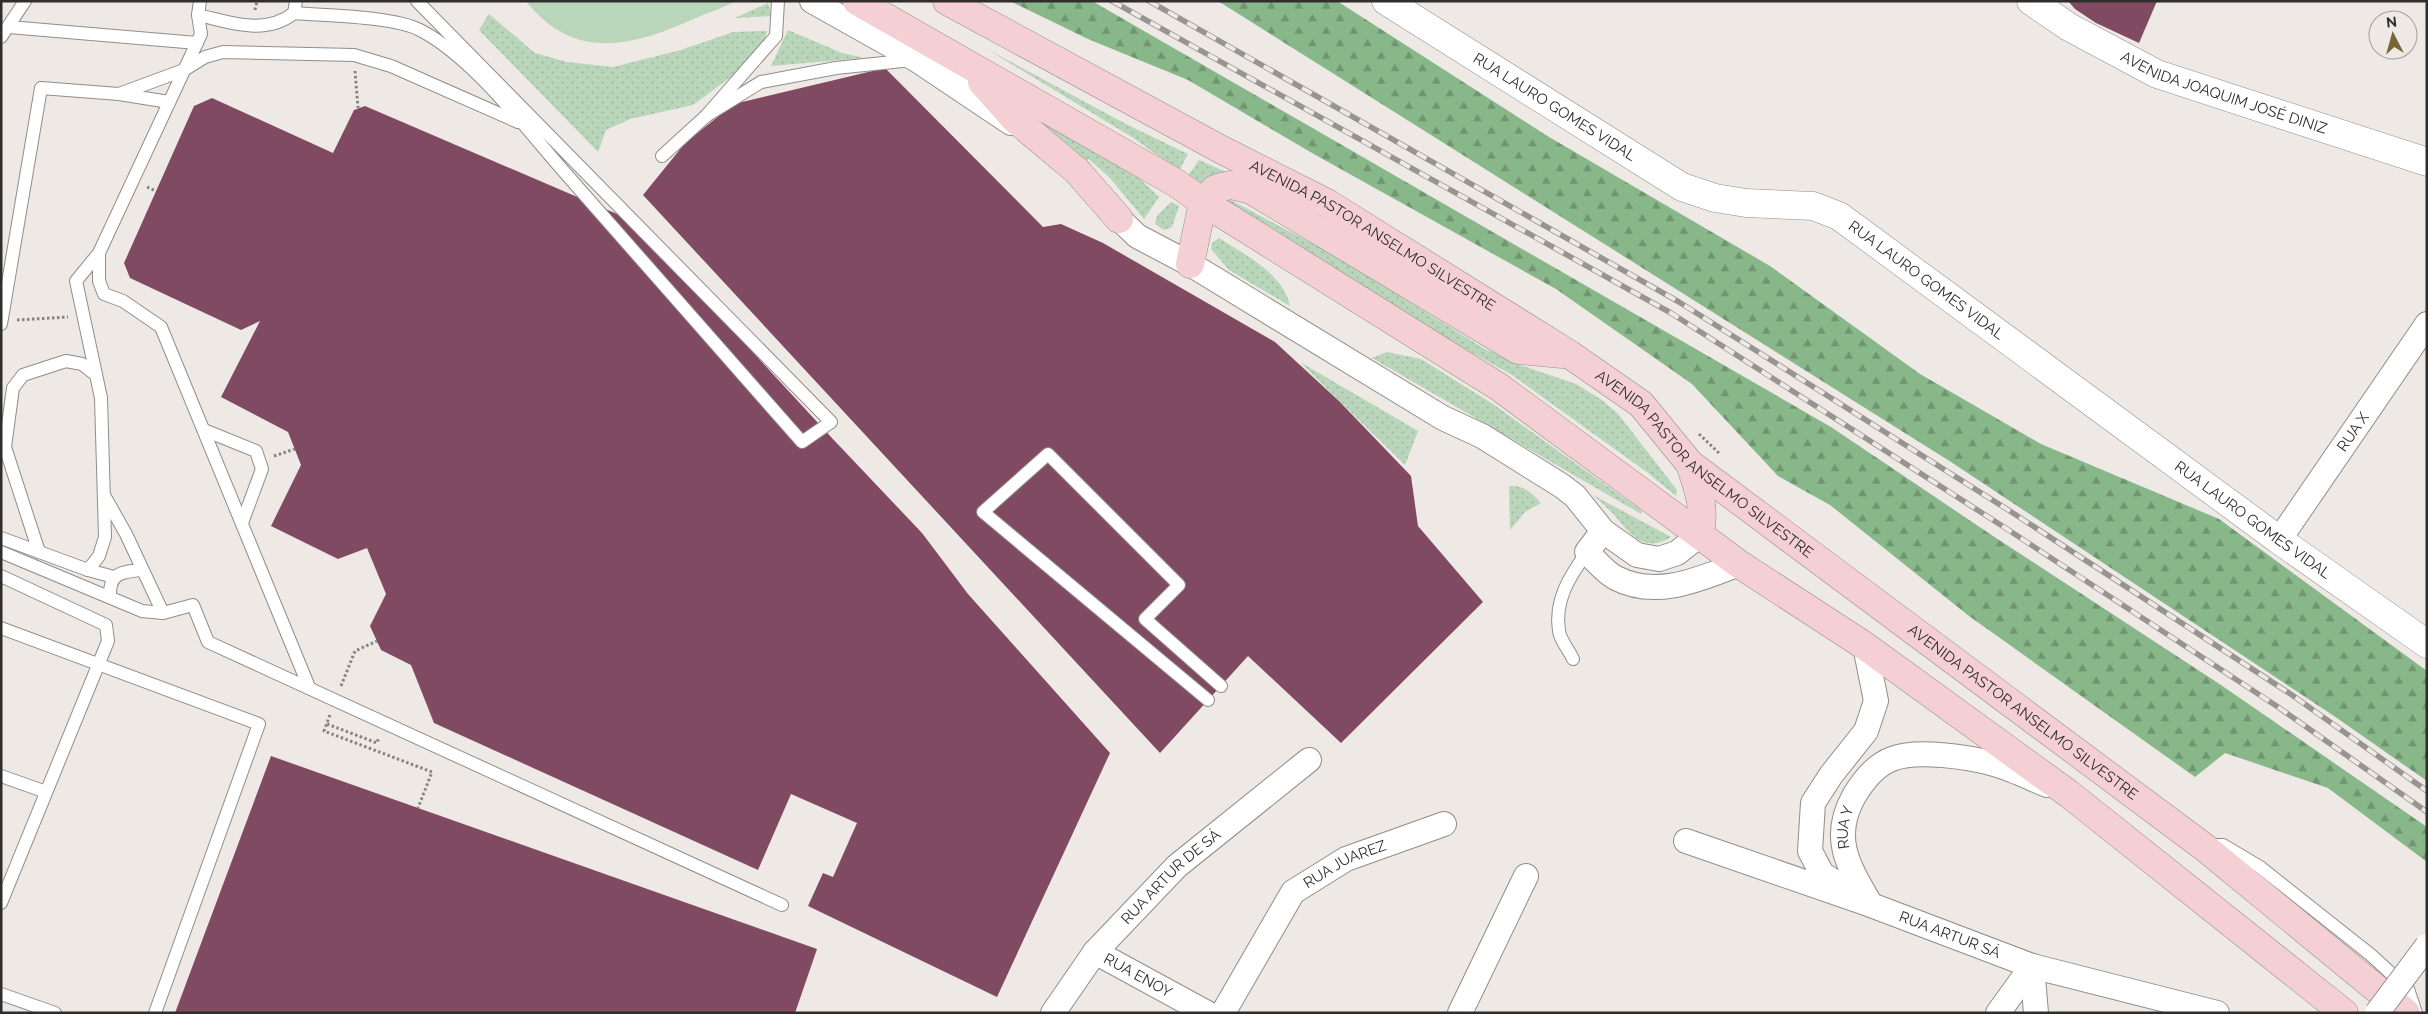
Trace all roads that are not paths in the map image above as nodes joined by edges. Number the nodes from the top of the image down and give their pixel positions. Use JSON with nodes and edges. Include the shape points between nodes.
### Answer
{"nodes":[{"id":1,"x":25,"y":1,"type":"edge"},
{"id":2,"x":200,"y":1,"type":"edge"},
{"id":3,"x":417,"y":1,"type":"edge"},
{"id":4,"x":778,"y":1,"type":"edge"},
{"id":5,"x":812,"y":1,"type":"edge"},
{"id":6,"x":857,"y":1,"type":"edge"},
{"id":7,"x":947,"y":1,"type":"edge"},
{"id":8,"x":1386,"y":1,"type":"edge"},
{"id":9,"x":2031,"y":1,"type":"edge"},
{"id":10,"x":295,"y":7,"type":"edge"},
{"id":11,"x":198,"y":15,"type":"junction"},
{"id":12,"x":5,"y":32,"type":"edge"},
{"id":13,"x":197,"y":43,"type":"junction"},
{"id":14,"x":917,"y":60,"type":"junction"},
{"id":15,"x":966,"y":64,"type":"junction"},
{"id":16,"x":184,"y":70,"type":"junction"},
{"id":17,"x":119,"y":94,"type":"junction"},
{"id":18,"x":169,"y":102,"type":"junction"},
{"id":19,"x":706,"y":116,"type":"junction"},
{"id":20,"x":522,"y":124,"type":"junction"},
{"id":21,"x":662,"y":156,"type":"dead end"},
{"id":22,"x":2427,"y":162,"type":"edge"},
{"id":23,"x":1203,"y":202,"type":"junction"},
{"id":24,"x":1119,"y":219,"type":"junction"},
{"id":25,"x":99,"y":253,"type":"junction"},
{"id":26,"x":1190,"y":264,"type":"junction"},
{"id":27,"x":1,"y":323,"type":"edge"},
{"id":28,"x":2427,"y":324,"type":"edge"},
{"id":29,"x":1569,"y":354,"type":"junction"},
{"id":30,"x":96,"y":374,"type":"junction"},
{"id":31,"x":204,"y":430,"type":"junction"},
{"id":32,"x":1690,"y":464,"type":"junction"},
{"id":33,"x":103,"y":494,"type":"junction"},
{"id":34,"x":242,"y":523,"type":"junction"},
{"id":35,"x":1603,"y":531,"type":"junction"},
{"id":36,"x":1700,"y":535,"type":"junction"},
{"id":37,"x":1,"y":538,"type":"edge"},
{"id":38,"x":2279,"y":540,"type":"junction"},
{"id":39,"x":1,"y":552,"type":"edge"},
{"id":40,"x":39,"y":552,"type":"junction"},
{"id":41,"x":1587,"y":552,"type":"junction"},
{"id":42,"x":1739,"y":564,"type":"junction"},
{"id":43,"x":88,"y":570,"type":"junction"},
{"id":44,"x":141,"y":570,"type":"junction"},
{"id":45,"x":1,"y":576,"type":"edge"},
{"id":46,"x":114,"y":577,"type":"junction"},
{"id":47,"x":110,"y":598,"type":"junction"},
{"id":48,"x":163,"y":613,"type":"junction"},
{"id":49,"x":1,"y":628,"type":"edge"},
{"id":50,"x":2427,"y":643,"type":"edge"},
{"id":51,"x":1865,"y":646,"type":"junction"},
{"id":52,"x":1573,"y":658,"type":"dead end"},
{"id":53,"x":99,"y":665,"type":"junction"},
{"id":54,"x":1221,"y":686,"type":"dead end"},
{"id":55,"x":309,"y":687,"type":"junction"},
{"id":56,"x":1208,"y":700,"type":"dead end"},
{"id":57,"x":1309,"y":760,"type":"dead end"},
{"id":58,"x":1,"y":776,"type":"edge"},
{"id":59,"x":46,"y":792,"type":"junction"},
{"id":60,"x":2069,"y":794,"type":"junction"},
{"id":61,"x":1444,"y":824,"type":"dead end"},
{"id":62,"x":1686,"y":841,"type":"dead end"},
{"id":63,"x":2204,"y":847,"type":"junction"},
{"id":64,"x":1526,"y":876,"type":"dead end"},
{"id":65,"x":1,"y":903,"type":"edge"},
{"id":66,"x":782,"y":904,"type":"dead end"},
{"id":67,"x":1871,"y":905,"type":"junction"},
{"id":68,"x":2427,"y":946,"type":"edge"},
{"id":69,"x":1095,"y":952,"type":"junction"},
{"id":70,"x":2032,"y":966,"type":"junction"},
{"id":71,"x":1,"y":994,"type":"edge"},
{"id":72,"x":55,"y":1013,"type":"edge"},
{"id":73,"x":155,"y":1013,"type":"edge"},
{"id":74,"x":1053,"y":1013,"type":"edge"},
{"id":75,"x":1207,"y":1013,"type":"edge"},
{"id":76,"x":1223,"y":1013,"type":"edge"},
{"id":77,"x":1460,"y":1013,"type":"edge"},
{"id":78,"x":1998,"y":1013,"type":"edge"},
{"id":79,"x":2036,"y":1013,"type":"edge"},
{"id":80,"x":2217,"y":1013,"type":"edge"},
{"id":81,"x":2344,"y":1013,"type":"edge"},
{"id":82,"x":2377,"y":1013,"type":"edge"},
{"id":83,"x":2406,"y":1013,"type":"edge"},
{"id":84,"x":2416,"y":1013,"type":"edge"}],
"edges":[{"from":1,"to":12,"type":"lane"},
{"from":2,"to":11,"type":"lane"},
{"from":3,"to":20,"type":"lane","via":[[831,422],[802,442]]},
{"from":4,"to":19,"type":"lane","via":[[776,36]]},
{"from":5,"to":14,"type":"street"},
{"from":6,"to":15,"type":"main road"},
{"from":7,"to":29,"type":"main road","name":"AVENIDA PASTOR ANSELMO SILVESTRE","via":[[1327,203]]},
{"from":8,"to":38,"type":"street","name":"RUA LAURO GOMES VIDAL","via":[[1682,187],[1715,198],[1746,203],[1813,206],[1839,216]]},
{"from":9,"to":22,"type":"street","name":"AVENIDA JOAQUIM JOSÉ DINIZ","via":[[2069,27],[2157,74]]},
{"from":10,"to":11,"type":"lane","via":[[279,23],[252,27]]},
{"from":10,"to":20,"type":"lane","via":[[397,22],[419,30],[465,62]]},
{"from":11,"to":13,"type":"lane","via":[[201,34]]},
{"from":12,"to":13,"type":"lane"},
{"from":13,"to":16,"type":"lane"},
{"from":14,"to":19,"type":"lane","via":[[836,68],[761,82]]},
{"from":14,"to":24,"type":"street","via":[[1010,122]]},
{"from":15,"to":23,"type":"main road","via":[[1176,183]]},
{"from":15,"to":24,"type":"main road","via":[[1014,118],[1077,171]]},
{"from":16,"to":17,"type":"lane"},
{"from":16,"to":18,"type":"lane"},
{"from":16,"to":20,"type":"lane","via":[[204,57],[223,52],[354,56],[391,66]]},
{"from":17,"to":18,"type":"lane"},
{"from":17,"to":27,"type":"lane","via":[[41,88]]},
{"from":18,"to":25,"type":"lane"},
{"from":19,"to":21,"type":"lane"},
{"from":23,"to":26,"type":"main road"},
{"from":23,"to":29,"type":"main road","via":[[1214,189],[1221,187],[1231,185],[1251,190],[1518,350]]},
{"from":23,"to":36,"type":"main road","via":[[1499,387]]},
{"from":24,"to":26,"type":"street","via":[[1137,236]]},
{"from":25,"to":30,"type":"lane","via":[[76,281]]},
{"from":25,"to":31,"type":"lane","via":[[99,281],[104,294],[123,301],[161,327]]},
{"from":26,"to":35,"type":"street","via":[[1443,418],[1482,436],[1562,486],[1575,496]]},
{"from":28,"to":38,"type":"street","name":"RUA X"},
{"from":29,"to":32,"type":"main road","name":"AVENIDA PASTOR ANSELMO SILVESTRE","via":[[1641,404]]},
{"from":30,"to":33,"type":"lane","via":[[101,398]]},
{"from":30,"to":40,"type":"lane","via":[[82,364],[66,361],[23,375],[14,388],[5,447]]},
{"from":31,"to":34,"type":"lane"},
{"from":31,"to":34,"type":"lane","via":[[256,451],[262,469]]},
{"from":32,"to":36,"type":"main road","via":[[1704,513]]},
{"from":32,"to":63,"type":"main road","name":"AVENIDA PASTOR ANSELMO SILVESTRE"},
{"from":33,"to":43,"type":"lane","via":[[105,537],[99,556]]},
{"from":33,"to":44,"type":"lane","via":[[126,534]]},
{"from":34,"to":55,"type":"lane"},
{"from":35,"to":36,"type":"street","via":[[1637,555],[1659,558],[1677,553]]},
{"from":35,"to":41,"type":"street"},
{"from":36,"to":42,"type":"main road"},
{"from":37,"to":40,"type":"lane"},
{"from":38,"to":50,"type":"street","name":"RUA LAURO GOMES VIDAL"},
{"from":39,"to":47,"type":"lane"},
{"from":40,"to":43,"type":"lane"},
{"from":41,"to":42,"type":"street","via":[[1615,578],[1643,588],[1672,586]]},
{"from":41,"to":52,"type":"lane","via":[[1568,579],[1558,607],[1559,632]]},
{"from":42,"to":51,"type":"main road"},
{"from":43,"to":46,"type":"lane"},
{"from":44,"to":46,"type":"lane","via":[[123,572]]},
{"from":44,"to":48,"type":"lane"},
{"from":45,"to":53,"type":"lane","via":[[106,625],[108,641]]},
{"from":46,"to":47,"type":"lane","via":[[109,587]]},
{"from":47,"to":48,"type":"lane","via":[[142,611]]},
{"from":48,"to":55,"type":"lane","via":[[193,605],[208,642]]},
{"from":49,"to":53,"type":"lane"},
{"from":51,"to":60,"type":"main road"},
{"from":51,"to":67,"type":"street","via":[[1876,701],[1866,731],[1813,803],[1810,850],[1822,874]]},
{"from":53,"to":59,"type":"lane"},
{"from":53,"to":73,"type":"lane","via":[[259,724]]},
{"from":54,"to":56,"type":"lane","via":[[1145,619],[1179,585],[1048,454],[983,512]]},
{"from":55,"to":66,"type":"lane"},
{"from":57,"to":69,"type":"street","name":"RUA ARTUR DE SÁ","via":[[1177,866]]},
{"from":58,"to":59,"type":"lane"},
{"from":59,"to":65,"type":"lane"},
{"from":60,"to":67,"type":"street","name":"RUA Y","via":[[1993,764],[1928,753],[1891,759],[1864,779],[1846,810],[1841,838],[1849,866]]},
{"from":60,"to":81,"type":"main road"},
{"from":61,"to":76,"type":"street","name":"RUA JUAREZ","via":[[1346,859],[1293,892]]},
{"from":62,"to":67,"type":"street","name":"RUA ARTUR SÁ"},
{"from":63,"to":83,"type":"main road","name":"AVENIDA PASTOR ANSELMO SILVESTRE"},
{"from":63,"to":84,"type":"lane","via":[[2223,845],[2260,867],[2402,983],[2408,989]]},
{"from":64,"to":77,"type":"street"},
{"from":67,"to":70,"type":"street","name":"RUA ARTUR SÁ"},
{"from":68,"to":82,"type":"street","bridge":true},
{"from":69,"to":74,"type":"street","name":"RUA ARTUR DE SÁ"},
{"from":69,"to":75,"type":"street","name":"RUA ENOY"},
{"from":70,"to":78,"type":"street"},
{"from":70,"to":79,"type":"street"},
{"from":70,"to":80,"type":"street","name":"RUA ARTUR SÁ"},
{"from":71,"to":72,"type":"lane"}]}
